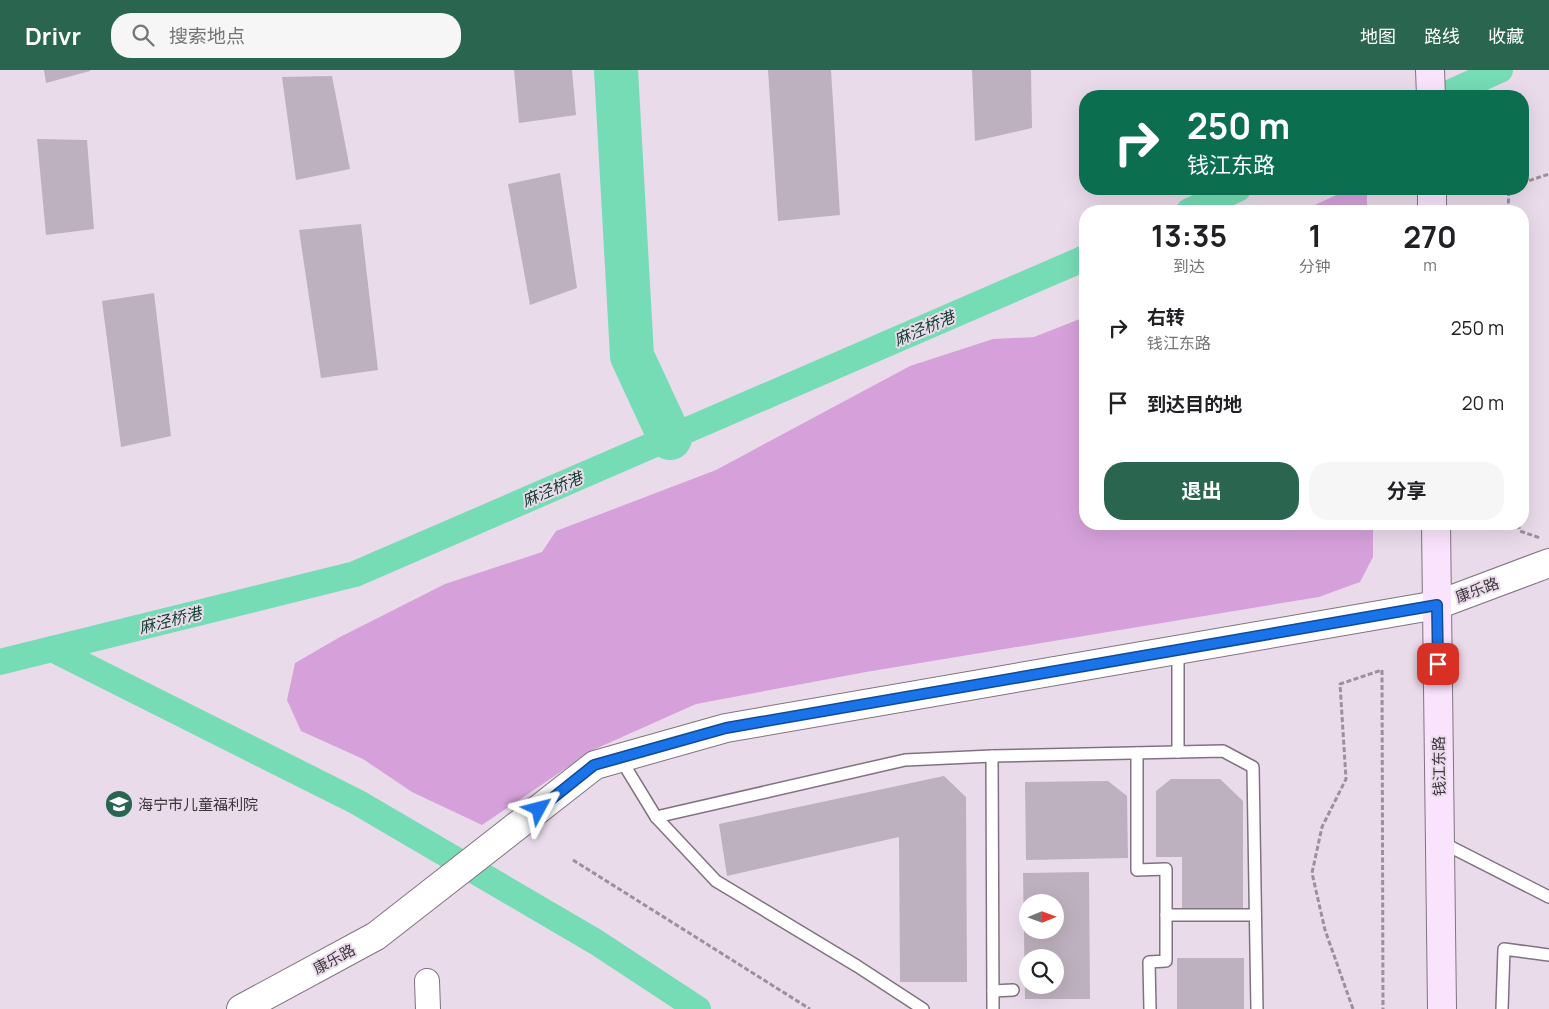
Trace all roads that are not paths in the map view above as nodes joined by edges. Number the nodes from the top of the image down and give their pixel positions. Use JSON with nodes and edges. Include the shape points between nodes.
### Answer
{"nodes":[{"id":1,"x":1430,"y":70,"type":"edge"},
{"id":2,"x":1431,"y":90,"type":"edge"},
{"id":3,"x":1436,"y":530,"type":"edge"},
{"id":4,"x":1545,"y":551,"type":"edge"},
{"id":5,"x":1437,"y":605,"type":"junction"},
{"id":6,"x":1178,"y":650,"type":"junction"},
{"id":7,"x":1178,"y":752,"type":"junction"},
{"id":8,"x":1137,"y":753,"type":"junction"},
{"id":9,"x":992,"y":756,"type":"junction"},
{"id":10,"x":620,"y":758,"type":"junction"},
{"id":11,"x":656,"y":817,"type":"junction"},
{"id":12,"x":1440,"y":841,"type":"junction"},
{"id":13,"x":1549,"y":897,"type":"edge"},
{"id":14,"x":1166,"y":914,"type":"junction"},
{"id":15,"x":1255,"y":915,"type":"junction"},
{"id":16,"x":1549,"y":955,"type":"edge"},
{"id":17,"x":427,"y":981,"type":"dead end"},
{"id":18,"x":1013,"y":990,"type":"dead end"},
{"id":19,"x":993,"y":991,"type":"junction"},
{"id":20,"x":241,"y":1009,"type":"edge"},
{"id":21,"x":428,"y":1009,"type":"edge"},
{"id":22,"x":923,"y":1009,"type":"edge"},
{"id":23,"x":993,"y":1009,"type":"edge"},
{"id":24,"x":1150,"y":1009,"type":"edge"},
{"id":25,"x":1257,"y":1009,"type":"edge"},
{"id":26,"x":1442,"y":1009,"type":"edge"},
{"id":27,"x":1502,"y":1009,"type":"edge"}],
"edges":[{"from":1,"to":2,"type":"main road"},
{"from":3,"to":5,"type":"main road","name":"钱江东路"},
{"from":4,"to":5,"type":"street","name":"康乐路"},
{"from":5,"to":6,"type":"street","name":"康乐路"},
{"from":5,"to":12,"type":"main road","name":"钱江东路"},
{"from":6,"to":7,"type":"lane"},
{"from":6,"to":10,"type":"street","name":"康乐路","via":[[726,728]]},
{"from":7,"to":8,"type":"lane"},
{"from":7,"to":15,"type":"lane","via":[[1223,751],[1253,767]]},
{"from":8,"to":9,"type":"lane"},
{"from":8,"to":14,"type":"lane","via":[[1137,870],[1166,869]]},
{"from":9,"to":11,"type":"lane","via":[[905,760]]},
{"from":9,"to":19,"type":"lane"},
{"from":10,"to":11,"type":"lane"},
{"from":10,"to":20,"type":"street","name":"康乐路","via":[[594,765],[376,936]]},
{"from":11,"to":22,"type":"lane","via":[[716,881]]},
{"from":12,"to":13,"type":"lane"},
{"from":12,"to":26,"type":"main road","name":"钱江东路"},
{"from":14,"to":15,"type":"lane"},
{"from":14,"to":24,"type":"lane","via":[[1166,961],[1149,962]]},
{"from":15,"to":25,"type":"lane"},
{"from":16,"to":27,"type":"lane","via":[[1504,950]]},
{"from":17,"to":21,"type":"street"},
{"from":18,"to":19,"type":"lane"},
{"from":19,"to":23,"type":"lane"}]}
